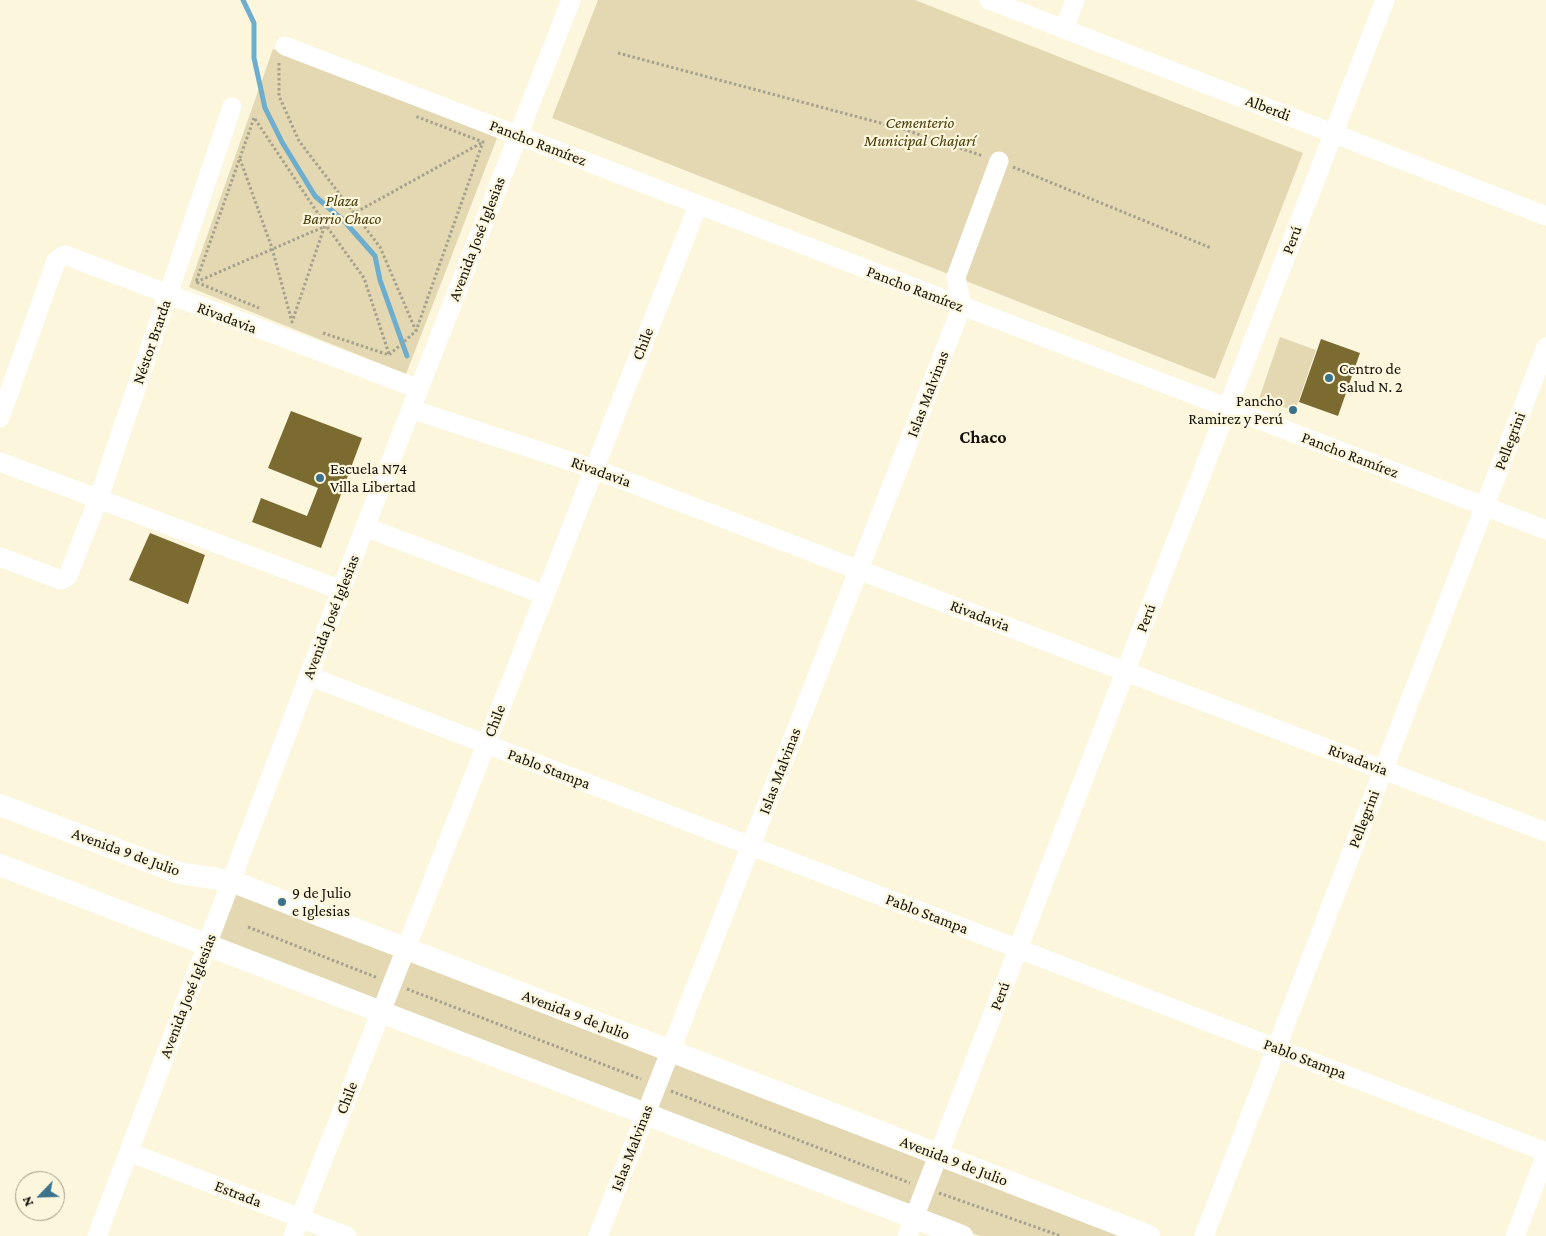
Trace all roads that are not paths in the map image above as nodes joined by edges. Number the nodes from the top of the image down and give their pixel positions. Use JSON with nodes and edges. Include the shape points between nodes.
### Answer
{"nodes":[{"id":1,"x":571,"y":0,"type":"edge"},
{"id":2,"x":989,"y":0,"type":"edge"},
{"id":3,"x":1075,"y":0,"type":"edge"},
{"id":4,"x":1385,"y":0,"type":"edge"},
{"id":5,"x":1064,"y":29,"type":"junction"},
{"id":6,"x":285,"y":46,"type":"dead end"},
{"id":7,"x":232,"y":107,"type":"dead end"},
{"id":8,"x":1333,"y":134,"type":"junction"},
{"id":9,"x":517,"y":135,"type":"junction"},
{"id":10,"x":1000,"y":161,"type":"road end"},
{"id":11,"x":698,"y":205,"type":"junction"},
{"id":12,"x":1546,"y":216,"type":"edge"},
{"id":13,"x":168,"y":296,"type":"junction"},
{"id":14,"x":962,"y":306,"type":"junction"},
{"id":15,"x":1546,"y":347,"type":"edge"},
{"id":16,"x":418,"y":389,"type":"junction"},
{"id":17,"x":1227,"y":408,"type":"junction"},
{"id":18,"x":411,"y":409,"type":"junction"},
{"id":19,"x":0,"y":418,"type":"edge"},
{"id":20,"x":0,"y":462,"type":"edge"},
{"id":21,"x":594,"y":469,"type":"junction"},
{"id":22,"x":98,"y":500,"type":"junction"},
{"id":23,"x":1484,"y":507,"type":"junction"},
{"id":24,"x":365,"y":527,"type":"junction"},
{"id":25,"x":1546,"y":530,"type":"edge"},
{"id":26,"x":0,"y":557,"type":"edge"},
{"id":27,"x":859,"y":570,"type":"junction"},
{"id":28,"x":341,"y":590,"type":"junction"},
{"id":29,"x":545,"y":594,"type":"junction"},
{"id":30,"x":1125,"y":671,"type":"junction"},
{"id":31,"x":309,"y":676,"type":"junction"},
{"id":32,"x":486,"y":745,"type":"junction"},
{"id":33,"x":1383,"y":770,"type":"junction"},
{"id":34,"x":0,"y":805,"type":"edge"},
{"id":35,"x":1546,"y":832,"type":"edge"},
{"id":36,"x":750,"y":846,"type":"junction"},
{"id":37,"x":0,"y":865,"type":"edge"},
{"id":38,"x":231,"y":881,"type":"junction"},
{"id":39,"x":207,"y":944,"type":"junction"},
{"id":40,"x":406,"y":949,"type":"junction"},
{"id":41,"x":1018,"y":949,"type":"junction"},
{"id":42,"x":381,"y":1012,"type":"junction"},
{"id":43,"x":1276,"y":1048,"type":"junction"},
{"id":44,"x":670,"y":1051,"type":"junction"},
{"id":45,"x":646,"y":1114,"type":"junction"},
{"id":46,"x":129,"y":1152,"type":"junction"},
{"id":47,"x":938,"y":1154,"type":"junction"},
{"id":48,"x":1546,"y":1154,"type":"edge"},
{"id":49,"x":300,"y":1218,"type":"junction"},
{"id":50,"x":910,"y":1227,"type":"edge"},
{"id":51,"x":97,"y":1236,"type":"edge"},
{"id":52,"x":293,"y":1236,"type":"edge"},
{"id":53,"x":347,"y":1236,"type":"edge"},
{"id":54,"x":598,"y":1236,"type":"edge"},
{"id":55,"x":962,"y":1236,"type":"edge"},
{"id":56,"x":1149,"y":1236,"type":"edge"},
{"id":57,"x":1204,"y":1236,"type":"edge"},
{"id":58,"x":1515,"y":1236,"type":"edge"}],
"edges":[{"from":1,"to":9,"type":"street","name":"Avenida José Iglesias"},
{"from":2,"to":5,"type":"street","name":"Alberdi"},
{"from":3,"to":5,"type":"street"},
{"from":4,"to":8,"type":"street","name":"Perú"},
{"from":5,"to":8,"type":"street","name":"Alberdi"},
{"from":6,"to":9,"type":"street","name":"Pancho Ramírez"},
{"from":7,"to":13,"type":"street","name":"Néstor Brarda"},
{"from":8,"to":12,"type":"street","name":"Alberdi"},
{"from":8,"to":17,"type":"street","name":"Perú"},
{"from":9,"to":11,"type":"street","name":"Pancho Ramírez"},
{"from":9,"to":16,"type":"street","name":"Avenida José Iglesias"},
{"from":10,"to":14,"type":"street","via":[[956,277]]},
{"from":11,"to":14,"type":"street","name":"Pancho Ramírez"},
{"from":11,"to":21,"type":"street","name":"Chile"},
{"from":13,"to":16,"type":"street","name":"Rivadavia"},
{"from":13,"to":19,"type":"street","name":"Rivadavia","via":[[65,255],[56,261]]},
{"from":13,"to":22,"type":"street","name":"Néstor Brarda"},
{"from":14,"to":17,"type":"street","name":"Pancho Ramírez"},
{"from":14,"to":27,"type":"street","name":"Islas Malvinas"},
{"from":15,"to":23,"type":"street","name":"Pellegrini"},
{"from":16,"to":18,"type":"street","name":"Avenida José Iglesias"},
{"from":17,"to":23,"type":"street","name":"Pancho Ramírez"},
{"from":17,"to":30,"type":"street","name":"Perú"},
{"from":18,"to":21,"type":"street","name":"Rivadavia"},
{"from":18,"to":24,"type":"street","name":"Avenida José Iglesias"},
{"from":20,"to":22,"type":"street"},
{"from":21,"to":27,"type":"street","name":"Rivadavia"},
{"from":21,"to":29,"type":"street","name":"Chile"},
{"from":22,"to":26,"type":"street","name":"Néstor Brarda","via":[[68,576],[61,580]]},
{"from":22,"to":28,"type":"street"},
{"from":23,"to":25,"type":"street","name":"Pancho Ramírez"},
{"from":23,"to":33,"type":"street","name":"Pellegrini"},
{"from":24,"to":28,"type":"street","name":"Avenida José Iglesias"},
{"from":24,"to":29,"type":"street"},
{"from":27,"to":30,"type":"street","name":"Rivadavia"},
{"from":27,"to":36,"type":"street","name":"Islas Malvinas"},
{"from":28,"to":31,"type":"street","name":"Avenida José Iglesias"},
{"from":29,"to":32,"type":"street","name":"Chile"},
{"from":30,"to":33,"type":"street","name":"Rivadavia"},
{"from":30,"to":41,"type":"street","name":"Perú"},
{"from":31,"to":32,"type":"street","name":"Pablo Stampa"},
{"from":31,"to":38,"type":"street","name":"Avenida José Iglesias"},
{"from":32,"to":36,"type":"street","name":"Pablo Stampa"},
{"from":32,"to":40,"type":"street","name":"Chile"},
{"from":33,"to":35,"type":"street","name":"Rivadavia"},
{"from":33,"to":43,"type":"street","name":"Pellegrini"},
{"from":34,"to":38,"type":"main road","name":"Avenida 9 de Julio","via":[[180,873]]},
{"from":36,"to":41,"type":"street","name":"Pablo Stampa"},
{"from":36,"to":44,"type":"street","name":"Islas Malvinas"},
{"from":37,"to":39,"type":"main road"},
{"from":38,"to":39,"type":"street","name":"Avenida José Iglesias"},
{"from":38,"to":40,"type":"main road","name":"Avenida 9 de Julio"},
{"from":39,"to":42,"type":"main road"},
{"from":39,"to":46,"type":"street","name":"Avenida José Iglesias"},
{"from":40,"to":42,"type":"street","name":"Chile"},
{"from":40,"to":44,"type":"main road","name":"Avenida 9 de Julio"},
{"from":41,"to":43,"type":"street","name":"Pablo Stampa"},
{"from":41,"to":47,"type":"street","name":"Perú"},
{"from":42,"to":45,"type":"main road"},
{"from":42,"to":49,"type":"street","name":"Chile"},
{"from":43,"to":48,"type":"street","name":"Pablo Stampa"},
{"from":43,"to":57,"type":"street","name":"Pellegrini"},
{"from":44,"to":45,"type":"street","name":"Islas Malvinas"},
{"from":44,"to":47,"type":"main road","name":"Avenida 9 de Julio"},
{"from":45,"to":50,"type":"main road"},
{"from":45,"to":54,"type":"street","name":"Islas Malvinas"},
{"from":46,"to":49,"type":"street","name":"Estrada"},
{"from":46,"to":51,"type":"street","name":"Avenida José Iglesias"},
{"from":47,"to":50,"type":"street","name":"Perú"},
{"from":47,"to":56,"type":"main road","name":"Avenida 9 de Julio"},
{"from":48,"to":58,"type":"street"},
{"from":49,"to":52,"type":"street","name":"Chile"},
{"from":49,"to":53,"type":"street","name":"Estrada"},
{"from":50,"to":55,"type":"main road"}]}
